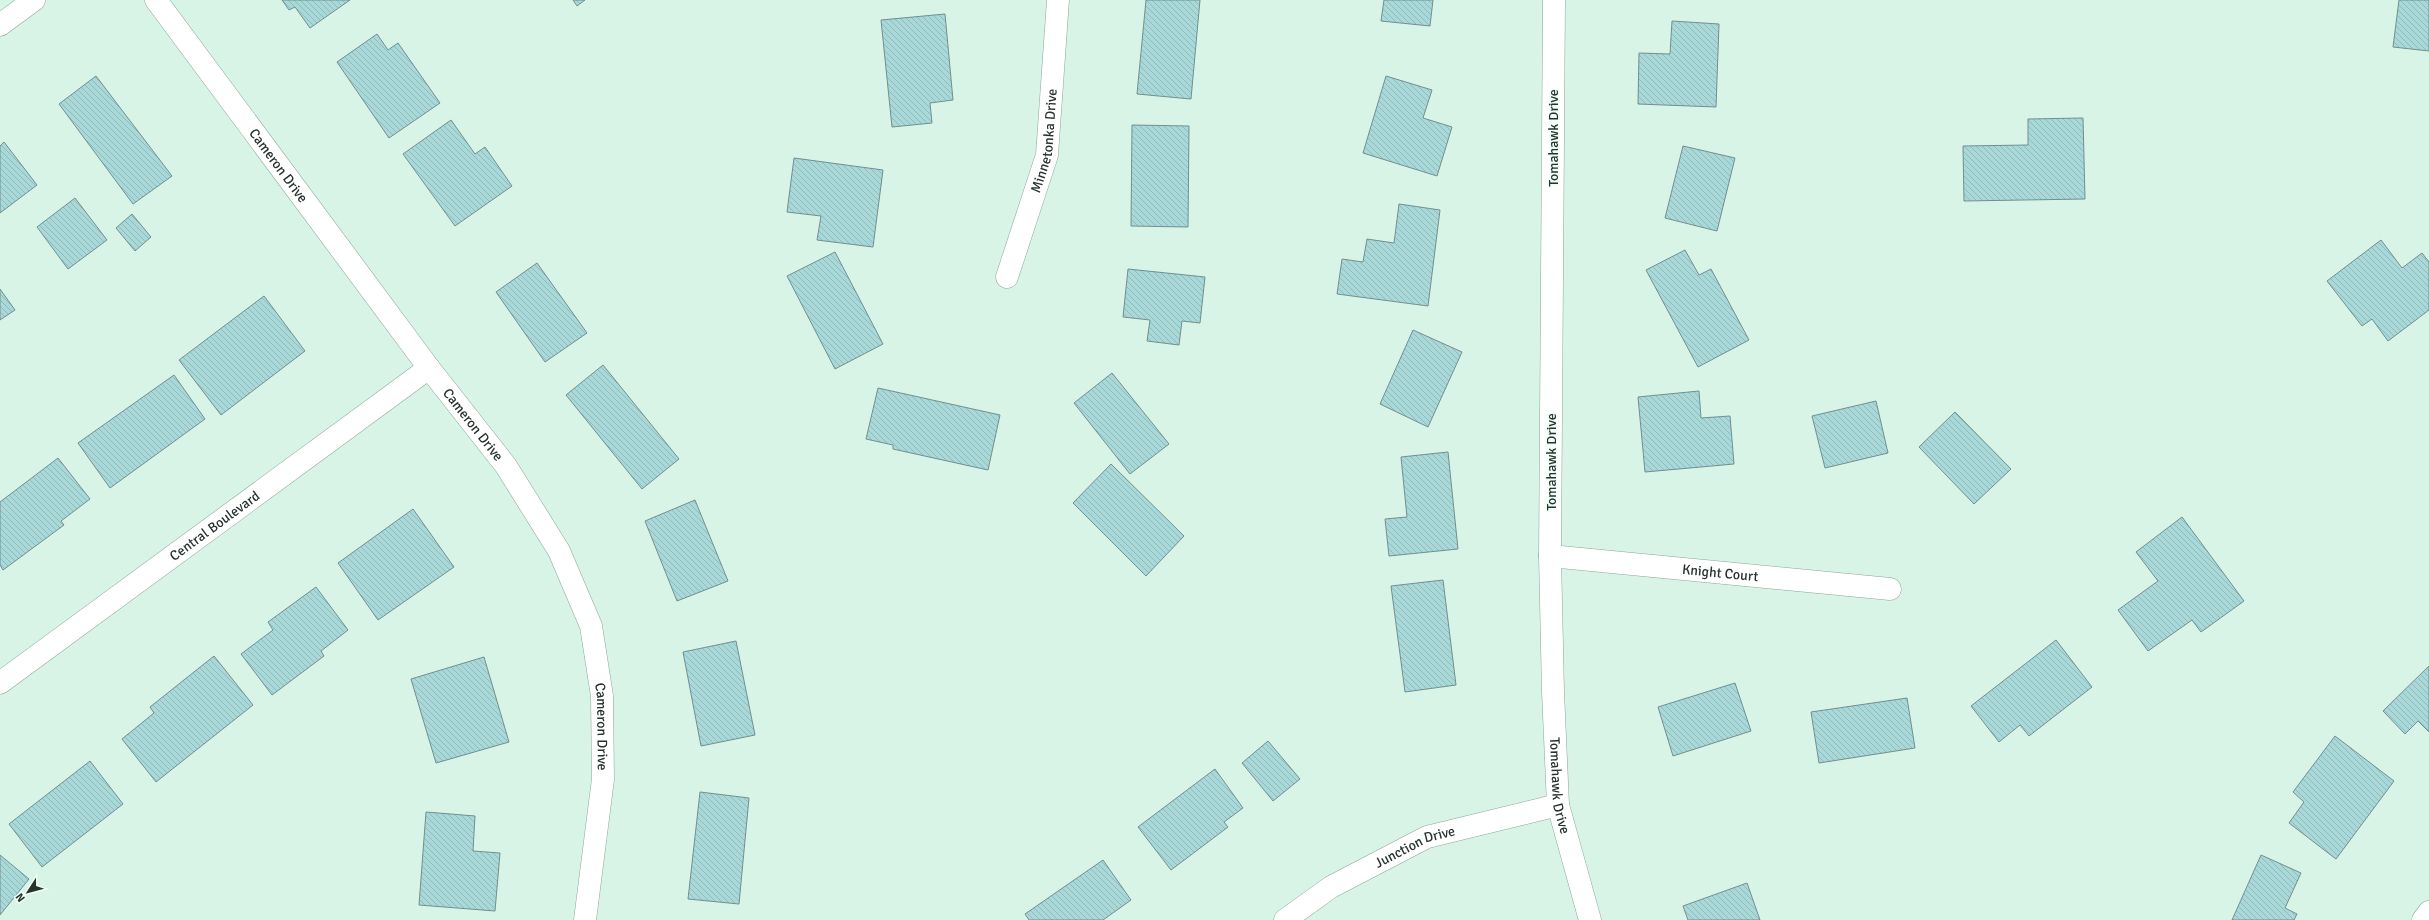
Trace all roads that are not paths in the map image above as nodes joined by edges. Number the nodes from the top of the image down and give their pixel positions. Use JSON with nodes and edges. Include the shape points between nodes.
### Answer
{"nodes":[{"id":1,"x":34,"y":0,"type":"edge"},
{"id":2,"x":156,"y":0,"type":"edge"},
{"id":3,"x":1058,"y":0,"type":"edge"},
{"id":4,"x":1554,"y":0,"type":"edge"},
{"id":5,"x":0,"y":25,"type":"edge"},
{"id":6,"x":1007,"y":277,"type":"dead end"},
{"id":7,"x":429,"y":368,"type":"junction"},
{"id":8,"x":1550,"y":556,"type":"junction"},
{"id":9,"x":1890,"y":590,"type":"dead end"},
{"id":10,"x":0,"y":683,"type":"edge"},
{"id":11,"x":1558,"y":805,"type":"junction"},
{"id":12,"x":2429,"y":912,"type":"edge"},
{"id":13,"x":585,"y":920,"type":"edge"},
{"id":14,"x":1285,"y":920,"type":"edge"},
{"id":15,"x":1590,"y":920,"type":"edge"},
{"id":16,"x":2423,"y":920,"type":"edge"}],
"edges":[{"from":1,"to":5,"type":"street"},
{"from":2,"to":7,"type":"street","name":"Cameron Drive"},
{"from":3,"to":6,"type":"street","name":"Minnetonka Drive","via":[[1047,155]]},
{"from":4,"to":8,"type":"street","name":"Tomahawk Drive"},
{"from":7,"to":10,"type":"street","name":"Central Boulevard"},
{"from":7,"to":13,"type":"street","name":"Cameron Drive","via":[[506,466],[560,550],[591,626],[602,696],[603,780]]},
{"from":8,"to":9,"type":"street","name":"Knight Court"},
{"from":8,"to":11,"type":"street","name":"Tomahawk Drive"},
{"from":11,"to":14,"type":"street","name":"Junction Drive","via":[[1427,837],[1331,887]]},
{"from":11,"to":15,"type":"street","name":"Tomahawk Drive"},
{"from":12,"to":16,"type":"street"}]}
